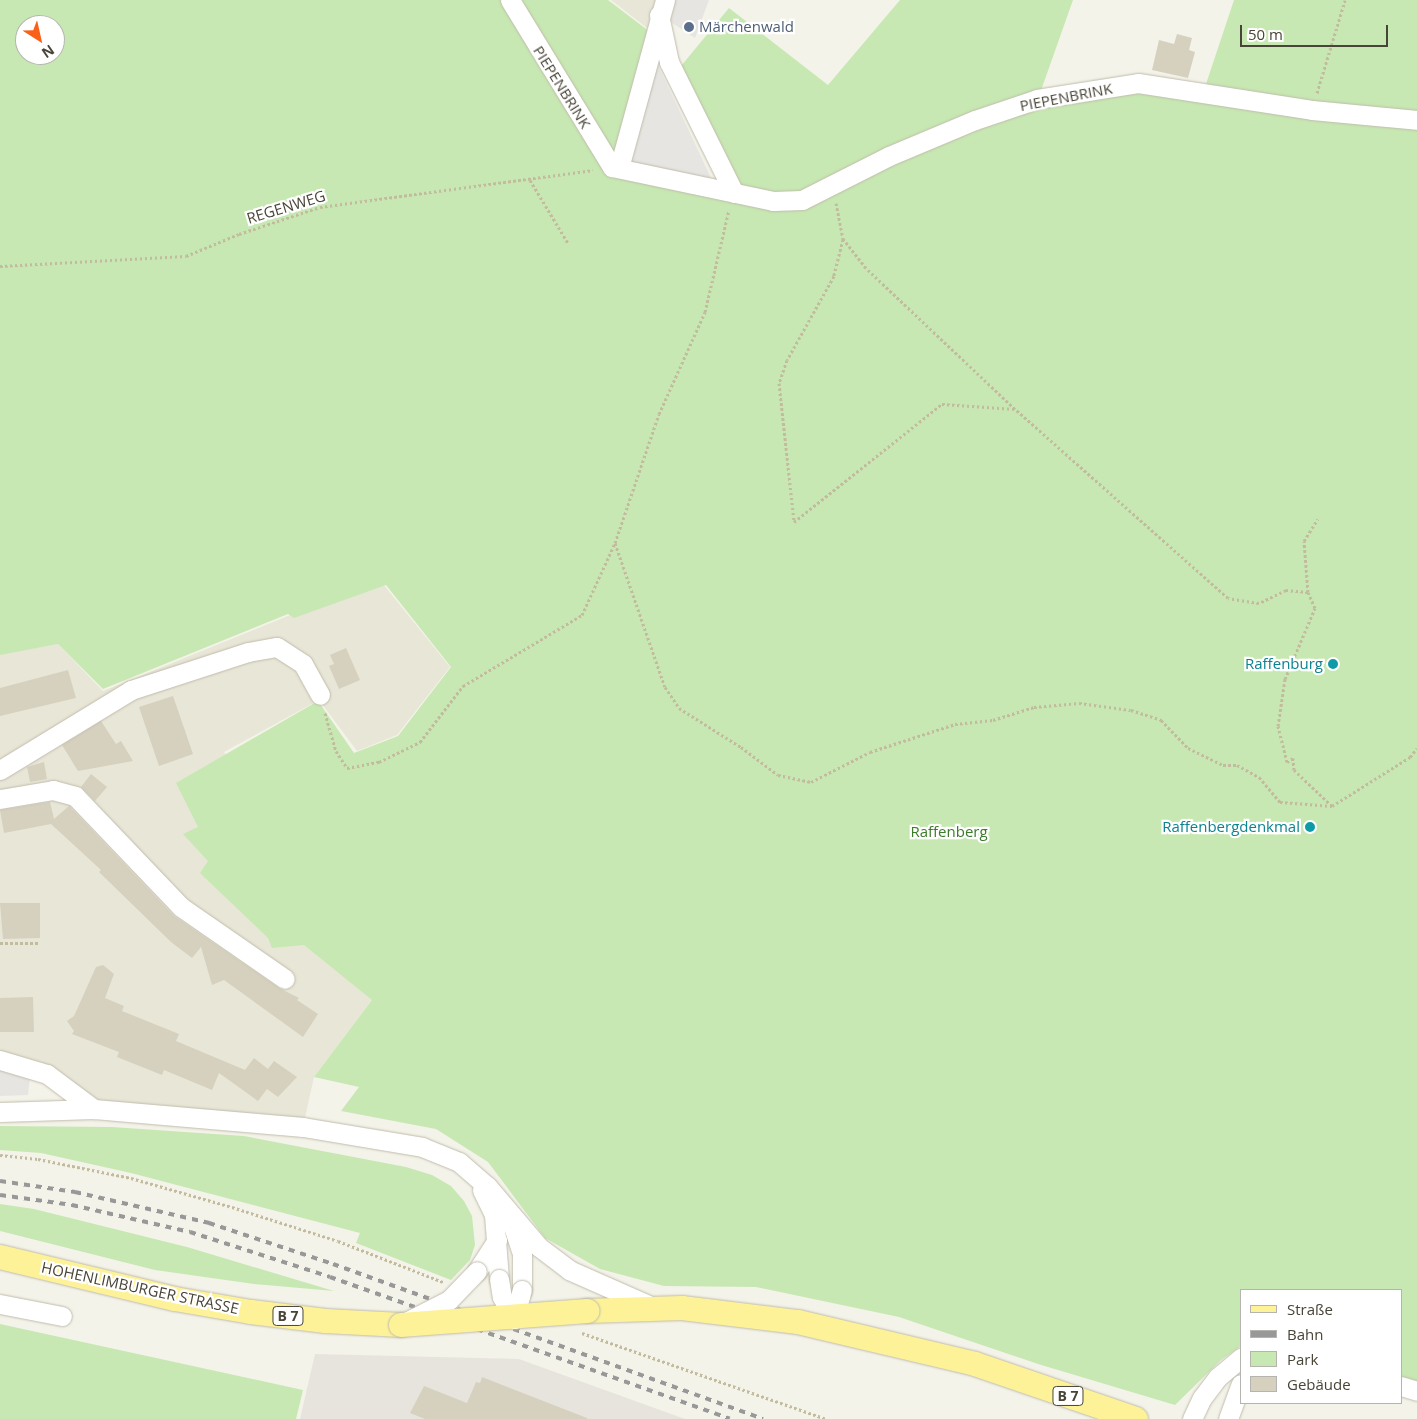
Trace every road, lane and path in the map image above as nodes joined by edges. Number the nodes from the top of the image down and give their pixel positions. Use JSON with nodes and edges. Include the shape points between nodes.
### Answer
{"nodes":[{"id":1,"x":510,"y":0,"type":"edge"},
{"id":2,"x":1344,"y":0,"type":"edge"},
{"id":3,"x":662,"y":7,"type":"edge"},
{"id":4,"x":1312,"y":110,"type":"junction"},
{"id":5,"x":1417,"y":120,"type":"edge"},
{"id":6,"x":616,"y":167,"type":"junction"},
{"id":7,"x":530,"y":180,"type":"junction"},
{"id":8,"x":834,"y":186,"type":"junction"},
{"id":9,"x":734,"y":193,"type":"junction"},
{"id":10,"x":843,"y":239,"type":"junction"},
{"id":11,"x":568,"y":243,"type":"dead end"},
{"id":12,"x":0,"y":266,"type":"edge"},
{"id":13,"x":1015,"y":409,"type":"junction"},
{"id":14,"x":1318,"y":518,"type":"dead end"},
{"id":15,"x":615,"y":544,"type":"junction"},
{"id":16,"x":1308,"y":592,"type":"junction"},
{"id":17,"x":320,"y":695,"type":"joint"},
{"id":18,"x":1417,"y":748,"type":"edge"},
{"id":19,"x":0,"y":770,"type":"edge"},
{"id":20,"x":0,"y":799,"type":"edge"},
{"id":21,"x":1332,"y":806,"type":"junction"},
{"id":22,"x":38,"y":942,"type":"dead end"},
{"id":23,"x":0,"y":943,"type":"edge"},
{"id":24,"x":285,"y":980,"type":"dead end"},
{"id":25,"x":0,"y":1060,"type":"edge"},
{"id":26,"x":94,"y":1109,"type":"junction"},
{"id":27,"x":0,"y":1112,"type":"edge"},
{"id":28,"x":0,"y":1155,"type":"edge"},
{"id":29,"x":477,"y":1177,"type":"junction"},
{"id":30,"x":510,"y":1215,"type":"junction"},
{"id":31,"x":497,"y":1240,"type":"junction"},
{"id":32,"x":0,"y":1257,"type":"edge"},
{"id":33,"x":440,"y":1281,"type":"dead end"},
{"id":34,"x":0,"y":1304,"type":"edge"},
{"id":35,"x":659,"y":1309,"type":"junction"},
{"id":36,"x":62,"y":1316,"type":"dead end"},
{"id":37,"x":514,"y":1319,"type":"junction"},
{"id":38,"x":401,"y":1325,"type":"junction"},
{"id":39,"x":594,"y":1338,"type":"dead end"},
{"id":40,"x":1240,"y":1359,"type":"edge"},
{"id":41,"x":1402,"y":1386,"type":"edge"},
{"id":42,"x":1240,"y":1387,"type":"edge"},
{"id":43,"x":1417,"y":1391,"type":"edge"},
{"id":44,"x":826,"y":1419,"type":"edge"},
{"id":45,"x":1136,"y":1419,"type":"edge"},
{"id":46,"x":1192,"y":1419,"type":"edge"},
{"id":47,"x":1228,"y":1419,"type":"edge"}],
"edges":[{"from":1,"to":6,"type":"street","name":"PIEPENBRINK"},
{"from":2,"to":4,"type":"path"},
{"from":3,"to":6,"type":"street"},
{"from":3,"to":9,"type":"street","via":[[669,62]]},
{"from":4,"to":5,"type":"street","name":"PIEPENBRINK"},
{"from":4,"to":8,"type":"street","name":"PIEPENBRINK","via":[[1138,83],[1037,99],[975,120],[889,156]]},
{"from":6,"to":7,"type":"path","name":"REGENWEG"},
{"from":6,"to":9,"type":"street","name":"PIEPENBRINK"},
{"from":7,"to":11,"type":"path"},
{"from":7,"to":12,"type":"path","name":"REGENWEG","via":[[320,207],[186,256]]},
{"from":8,"to":9,"type":"street","name":"PIEPENBRINK","via":[[802,200],[773,202]]},
{"from":8,"to":10,"type":"path"},
{"from":9,"to":15,"type":"path","via":[[705,312],[659,414]]},
{"from":10,"to":13,"type":"path","via":[[866,268]]},
{"from":10,"to":13,"type":"path","via":[[834,276],[787,360],[780,383],[794,522],[942,404]]},
{"from":13,"to":16,"type":"path","via":[[1228,598],[1259,603],[1286,590]]},
{"from":14,"to":16,"type":"path","via":[[1304,541]]},
{"from":15,"to":17,"type":"path","via":[[582,615],[463,686],[420,742],[379,762],[347,768],[336,751]]},
{"from":15,"to":21,"type":"path","via":[[665,687],[679,708],[778,775],[811,782],[870,752],[955,724],[993,720],[1034,707],[1079,702],[1131,710],[1161,720],[1188,748],[1223,765],[1237,765],[1259,777],[1280,802]]},
{"from":16,"to":21,"type":"path","via":[[1315,608],[1285,679],[1278,726],[1287,762],[1293,758],[1294,770]]},
{"from":17,"to":19,"type":"street","via":[[303,664],[277,647],[248,652],[131,690]]},
{"from":18,"to":21,"type":"path","via":[[1410,757]]},
{"from":20,"to":24,"type":"street","via":[[53,790],[74,796],[181,907]]},
{"from":22,"to":23,"type":"path"},
{"from":25,"to":26,"type":"street","via":[[47,1074]]},
{"from":26,"to":27,"type":"street","name":"HOHENLIMBURGER STRASSE"},
{"from":26,"to":29,"type":"street","name":"HOHENLIMBURGER STRASSE","via":[[303,1127],[422,1147],[459,1162]]},
{"from":28,"to":33,"type":"path","via":[[131,1178],[232,1206],[338,1241]]},
{"from":29,"to":30,"type":"street","name":"HOHENLIMBURGER STRASSE"},
{"from":29,"to":31,"type":"street","name":"HOHENLIMBURGER STRASSE","via":[[494,1215]]},
{"from":30,"to":35,"type":"street","name":"HOHENLIMBURGER STRASSE","via":[[539,1247],[569,1270]]},
{"from":30,"to":37,"type":"street","name":"HOHENLIMBURGER STRASSE","bridge":true,"via":[[522,1253],[522,1290]]},
{"from":31,"to":37,"type":"street","name":"HOHENLIMBURGER STRASSE","bridge":true,"via":[[502,1297]]},
{"from":31,"to":38,"type":"street","bridge":true,"via":[[477,1271],[449,1300]]},
{"from":32,"to":38,"type":"main road","name":"HOHENLIMBURGER STRASSE","number":"B 7","via":[[175,1299],[325,1321]]},
{"from":34,"to":36,"type":"street"},
{"from":35,"to":37,"type":"main road","name":"HOHENLIMBURGER STRASSE","number":"B 7","bridge":true,"via":[[587,1311]]},
{"from":35,"to":45,"type":"main road","name":"HOHENLIMBURGER STRASSE","number":"B 7","via":[[682,1308],[798,1322],[885,1341],[975,1364]]},
{"from":37,"to":38,"type":"main road","name":"HOHENLIMBURGER STRASSE","number":"B 7","bridge":true},
{"from":39,"to":44,"type":"path"},
{"from":40,"to":46,"type":"street","via":[[1218,1376]]},
{"from":41,"to":43,"type":"street"},
{"from":42,"to":47,"type":"street"}]}
